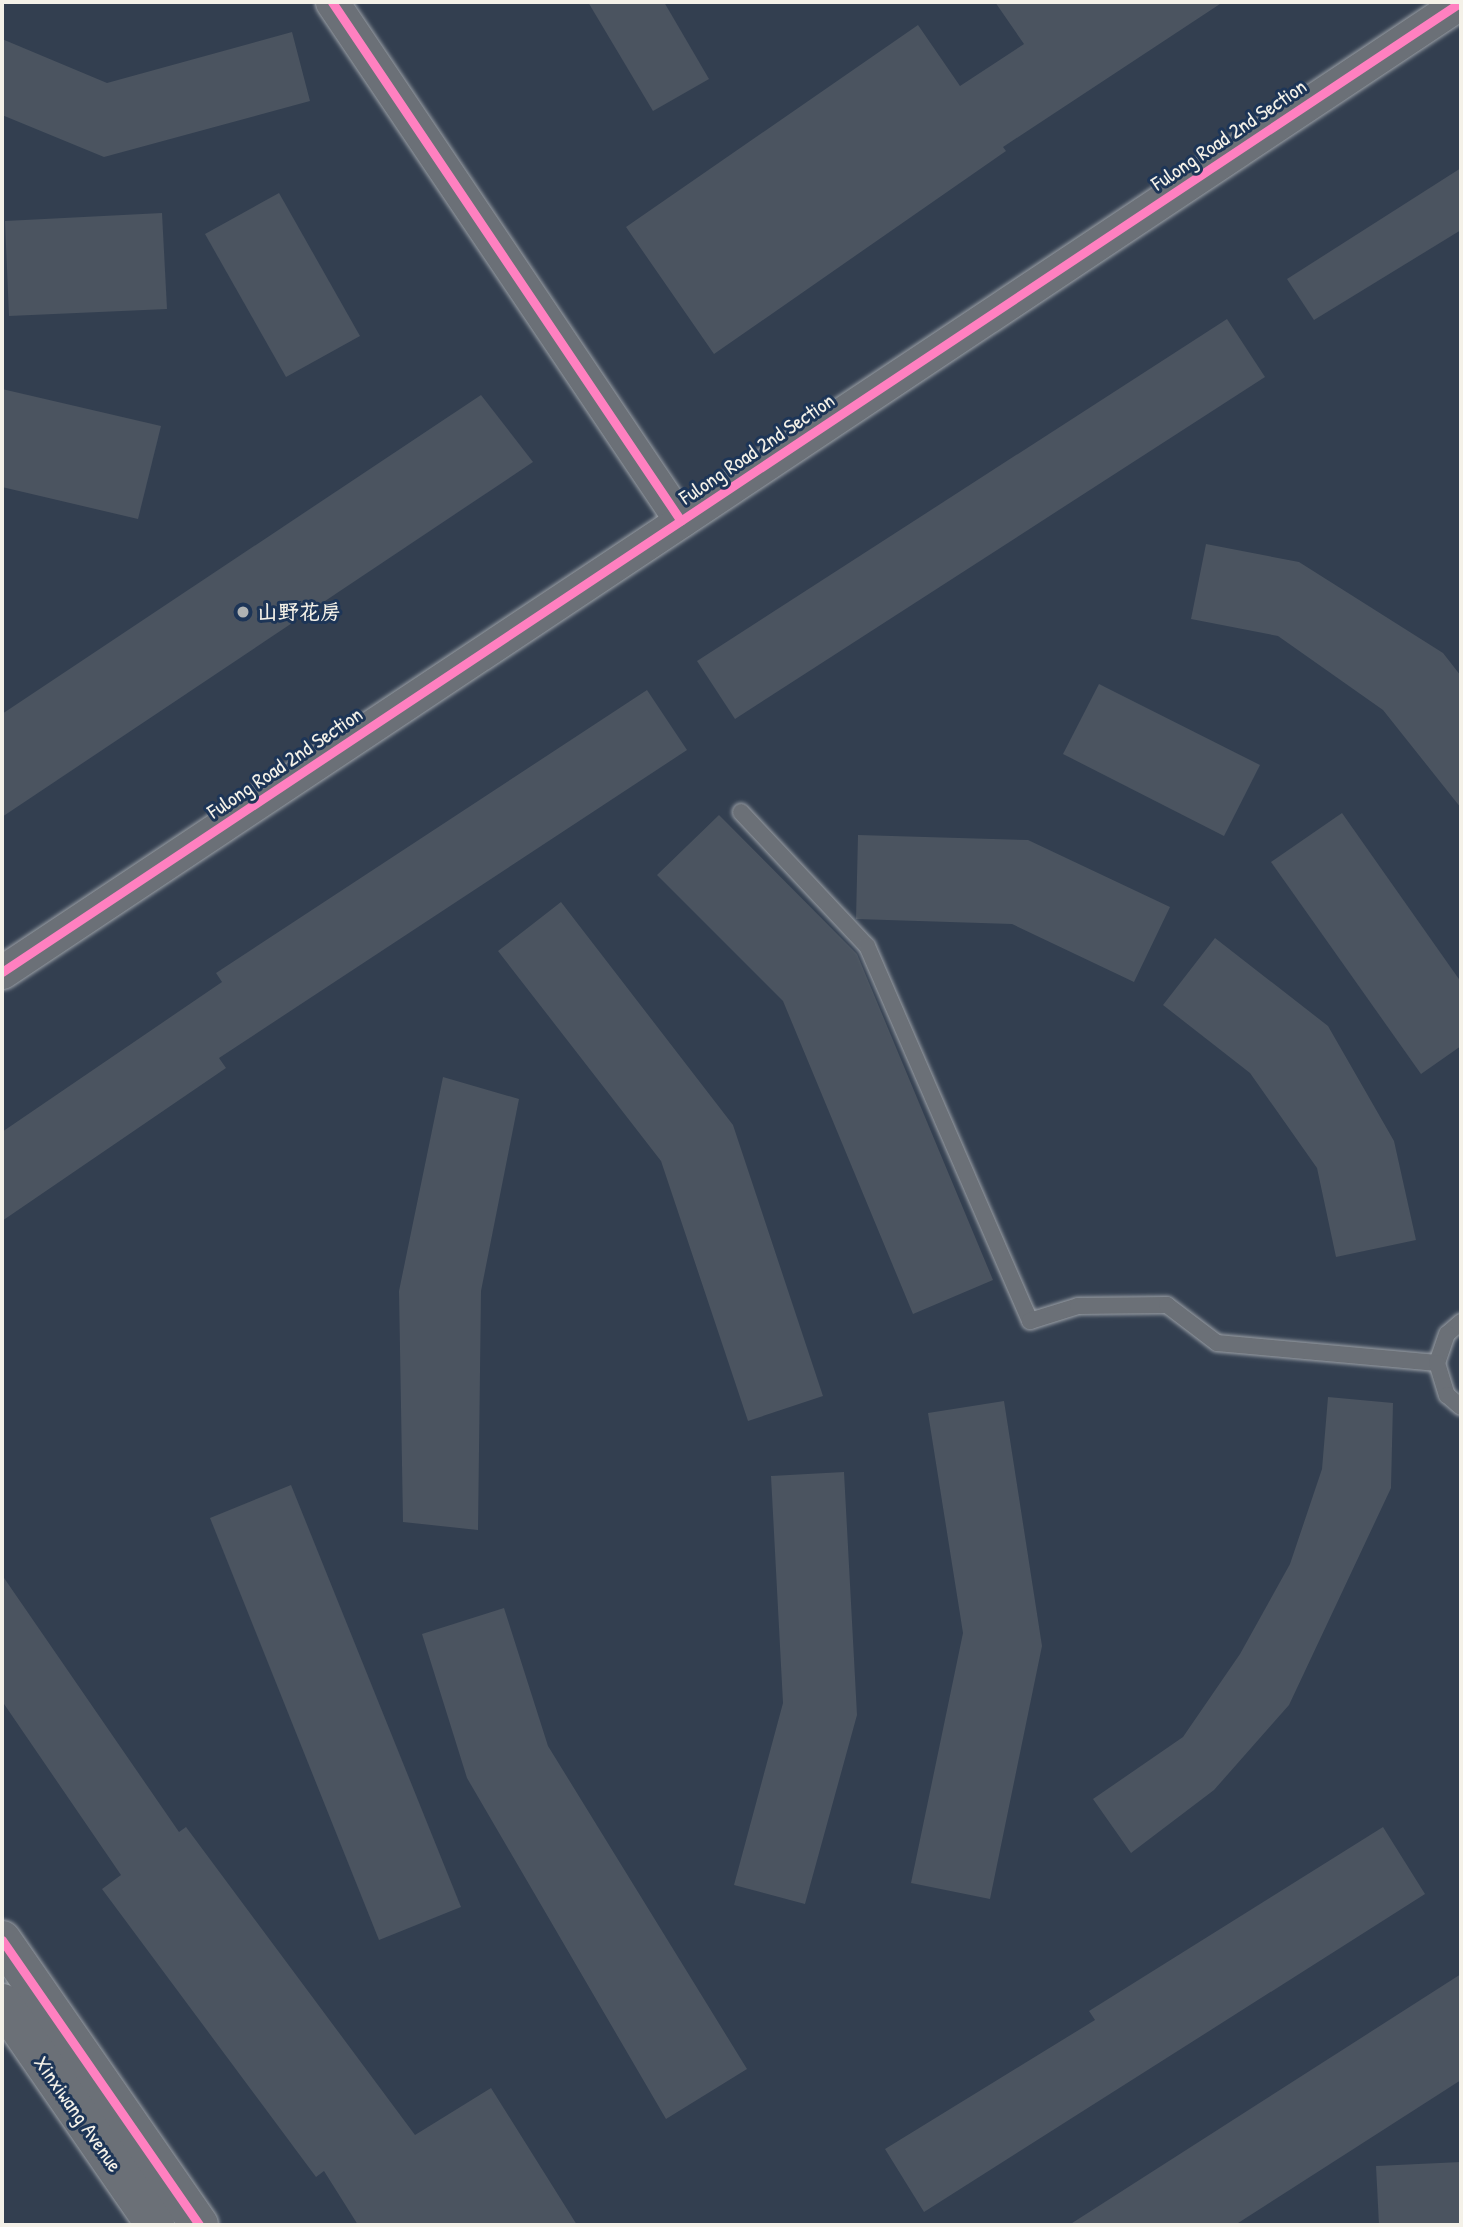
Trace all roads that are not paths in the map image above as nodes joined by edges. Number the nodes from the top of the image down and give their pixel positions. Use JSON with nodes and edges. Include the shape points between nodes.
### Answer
{"nodes":[{"id":1,"x":332,"y":2,"type":"edge"},
{"id":2,"x":1461,"y":2,"type":"edge"},
{"id":3,"x":681,"y":521,"type":"junction"},
{"id":4,"x":741,"y":812,"type":"dead end"},
{"id":5,"x":2,"y":972,"type":"edge"},
{"id":6,"x":1461,"y":1322,"type":"edge"},
{"id":7,"x":1437,"y":1363,"type":"junction"},
{"id":8,"x":1461,"y":1407,"type":"edge"},
{"id":9,"x":2,"y":1941,"type":"edge"},
{"id":10,"x":2,"y":2003,"type":"edge"},
{"id":11,"x":146,"y":2222,"type":"edge"},
{"id":12,"x":199,"y":2225,"type":"edge"}],
"edges":[{"from":1,"to":3,"type":"street"},
{"from":2,"to":3,"type":"street","name":"Fulong Road 2nd Section"},
{"from":3,"to":5,"type":"street","name":"Fulong Road 2nd Section"},
{"from":4,"to":7,"type":"lane","via":[[867,946],[1030,1321],[1078,1306],[1167,1305],[1217,1343]]},
{"from":6,"to":7,"type":"lane","via":[[1447,1334]]},
{"from":7,"to":8,"type":"lane","via":[[1447,1395]]},
{"from":9,"to":12,"type":"street"},
{"from":10,"to":11,"type":"street","name":"Xinxiwang Avenue"}]}
